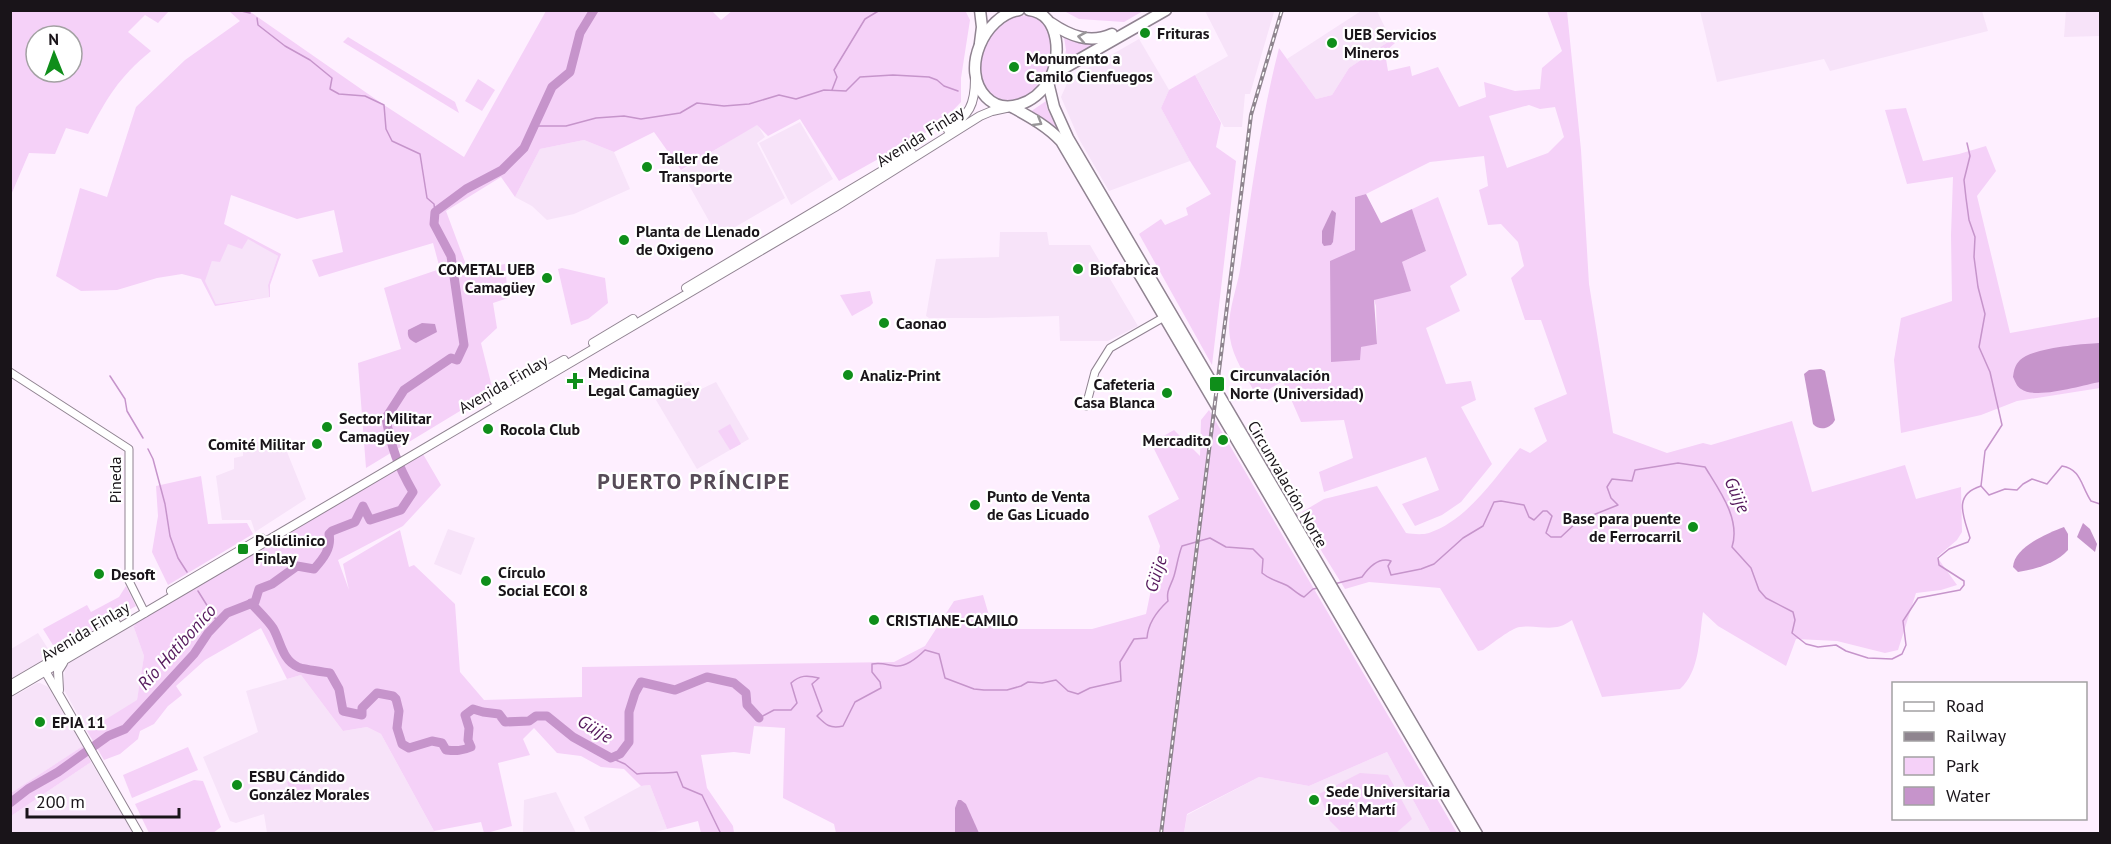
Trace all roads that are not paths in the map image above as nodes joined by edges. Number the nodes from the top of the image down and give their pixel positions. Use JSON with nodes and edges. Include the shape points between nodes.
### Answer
{"nodes":[{"id":1,"x":980,"y":10,"type":"edge"},
{"id":2,"x":1029,"y":10,"type":"edge"},
{"id":3,"x":1155,"y":10,"type":"edge"},
{"id":4,"x":1166,"y":10,"type":"edge"},
{"id":5,"x":1014,"y":11,"type":"edge"},
{"id":6,"x":1046,"y":19,"type":"junction"},
{"id":7,"x":980,"y":43,"type":"junction"},
{"id":8,"x":974,"y":69,"type":"junction"},
{"id":9,"x":1050,"y":79,"type":"junction"},
{"id":10,"x":1012,"y":108,"type":"junction"},
{"id":11,"x":1166,"y":315,"type":"junction"},
{"id":12,"x":10,"y":372,"type":"edge"},
{"id":13,"x":1086,"y":406,"type":"dead end"},
{"id":14,"x":405,"y":456,"type":"junction"},
{"id":15,"x":1330,"y":592,"type":"junction"},
{"id":16,"x":143,"y":610,"type":"junction"},
{"id":17,"x":68,"y":658,"type":"junction"},
{"id":18,"x":44,"y":669,"type":"junction"},
{"id":19,"x":34,"y":678,"type":"junction"},
{"id":20,"x":10,"y":685,"type":"edge"},
{"id":21,"x":57,"y":691,"type":"junction"},
{"id":22,"x":10,"y":692,"type":"edge"},
{"id":23,"x":139,"y":834,"type":"edge"},
{"id":24,"x":1467,"y":834,"type":"edge"},
{"id":25,"x":1476,"y":834,"type":"edge"}],
"edges":[{"from":1,"to":7,"type":"highway"},
{"from":2,"to":6,"type":"highway"},
{"from":3,"to":6,"type":"highway","one_way":true,"via":[[1105,37],[1092,39],[1072,35]]},
{"from":4,"to":9,"type":"highway"},
{"from":5,"to":7,"type":"highway","via":[[991,28]]},
{"from":6,"to":9,"type":"highway","via":[[1056,39]]},
{"from":7,"to":8,"type":"highway"},
{"from":8,"to":10,"type":"highway","name":"Circunvalación Norte","via":[[986,97]]},
{"from":8,"to":14,"type":"main road","name":"Avenida Finlay","via":[[974,100],[969,111],[941,134]]},
{"from":9,"to":10,"type":"highway","via":[[1034,96]]},
{"from":9,"to":11,"type":"highway","name":"Circunvalación Norte","via":[[1054,107],[1068,138]]},
{"from":10,"to":11,"type":"highway","name":"Circunvalación Norte","one_way":true,"via":[[1040,122],[1061,141]]},
{"from":10,"to":14,"type":"main road","name":"Avenida Finlay","via":[[980,116],[844,201]]},
{"from":11,"to":13,"type":"street","via":[[1110,348],[1095,372]]},
{"from":11,"to":15,"type":"highway","name":"Circunvalación Norte"},
{"from":12,"to":16,"type":"street","name":"Pineda","via":[[129,449],[129,581]]},
{"from":14,"to":16,"type":"main road","name":"Avenida Finlay"},
{"from":15,"to":24,"type":"highway","name":"Circunvalación Norte"},
{"from":15,"to":25,"type":"highway","name":"Circunvalación Norte"},
{"from":16,"to":17,"type":"main road","name":"Avenida Finlay"},
{"from":16,"to":18,"type":"main road","name":"Avenida Finlay"},
{"from":17,"to":18,"type":"main road","name":"Avenida Finlay"},
{"from":17,"to":21,"type":"main road","via":[[58,671]]},
{"from":18,"to":19,"type":"main road","name":"Avenida Finlay"},
{"from":18,"to":20,"type":"main road","name":"Avenida Finlay"},
{"from":18,"to":21,"type":"main road"},
{"from":19,"to":21,"type":"main road","via":[[46,681]]},
{"from":19,"to":22,"type":"main road","name":"Avenida Finlay"},
{"from":21,"to":23,"type":"main road"}]}
